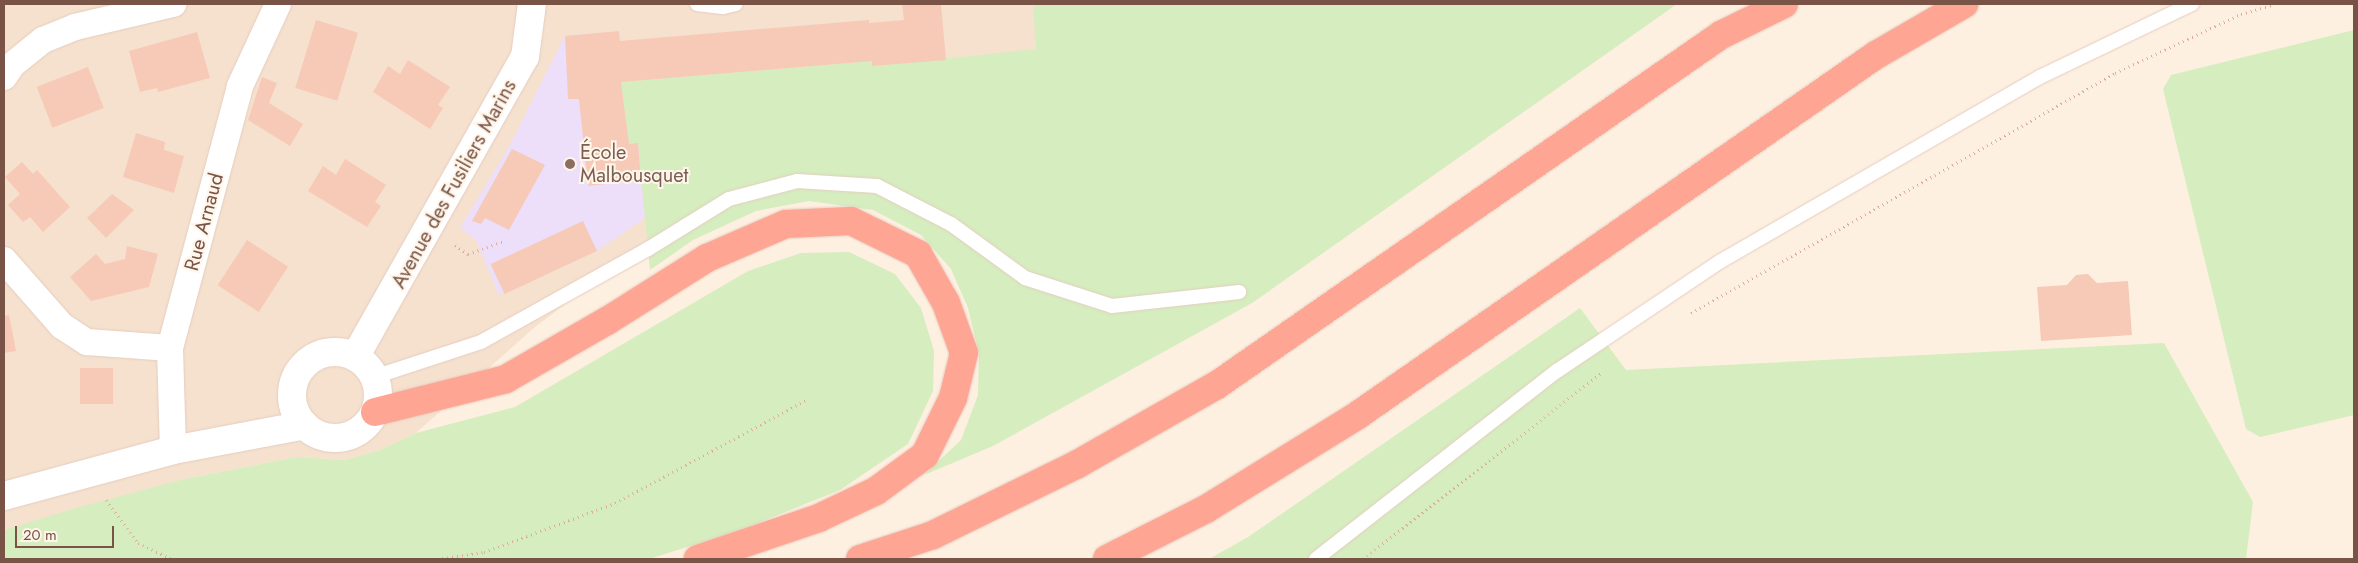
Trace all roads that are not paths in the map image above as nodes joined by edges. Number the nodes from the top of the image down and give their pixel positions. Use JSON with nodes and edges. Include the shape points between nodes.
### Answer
{"nodes":[{"id":1,"x":173,"y":4,"type":"edge"},
{"id":2,"x":278,"y":4,"type":"edge"},
{"id":3,"x":532,"y":4,"type":"edge"},
{"id":4,"x":696,"y":4,"type":"edge"},
{"id":5,"x":736,"y":4,"type":"edge"},
{"id":6,"x":1784,"y":4,"type":"edge"},
{"id":7,"x":1964,"y":4,"type":"edge"},
{"id":8,"x":2192,"y":4,"type":"edge"},
{"id":9,"x":4,"y":77,"type":"edge"},
{"id":10,"x":4,"y":260,"type":"edge"},
{"id":11,"x":1239,"y":292,"type":"dead end"},
{"id":12,"x":170,"y":348,"type":"junction"},
{"id":13,"x":355,"y":357,"type":"junction"},
{"id":14,"x":374,"y":377,"type":"junction"},
{"id":15,"x":375,"y":412,"type":"junction"},
{"id":16,"x":305,"y":425,"type":"junction"},
{"id":17,"x":173,"y":450,"type":"junction"},
{"id":18,"x":4,"y":496,"type":"edge"},
{"id":19,"x":698,"y":559,"type":"edge"},
{"id":20,"x":860,"y":559,"type":"edge"},
{"id":21,"x":1107,"y":559,"type":"edge"},
{"id":22,"x":1316,"y":559,"type":"edge"}],
"edges":[{"from":1,"to":9,"type":"street","via":[[75,27],[43,40],[12,65]]},
{"from":2,"to":12,"type":"street","name":"Rue Arnaud","via":[[240,86]]},
{"from":3,"to":13,"type":"street","name":"Avenue des Fusiliers Marins","via":[[525,56]]},
{"from":4,"to":5,"type":"lane"},
{"from":6,"to":20,"type":"highway","via":[[1721,35],[1217,385],[1067,470],[934,535]]},
{"from":7,"to":21,"type":"highway","via":[[1876,56],[1358,416],[1206,510]]},
{"from":8,"to":22,"type":"lane","via":[[2040,77],[1720,261],[1557,371]]},
{"from":10,"to":12,"type":"street","via":[[62,326],[87,342]]},
{"from":11,"to":14,"type":"lane","via":[[1112,306],[1025,278],[951,224],[877,186],[797,181],[728,200],[481,342]]},
{"from":12,"to":17,"type":"street","name":"Rue Arnaud"},
{"from":13,"to":14,"type":"street"},
{"from":13,"to":16,"type":"street","via":[[333,353],[319,356],[302,370],[292,395],[296,413]]},
{"from":14,"to":15,"type":"street","via":[[378,392]]},
{"from":15,"to":16,"type":"street","via":[[363,428],[341,438],[326,438]]},
{"from":15,"to":19,"type":"highway","via":[[506,379],[607,322],[707,258],[786,224],[850,222],[918,254],[946,303],[964,353],[953,398],[925,455],[876,491],[819,518]]},
{"from":16,"to":17,"type":"street"},
{"from":17,"to":18,"type":"street"}]}
